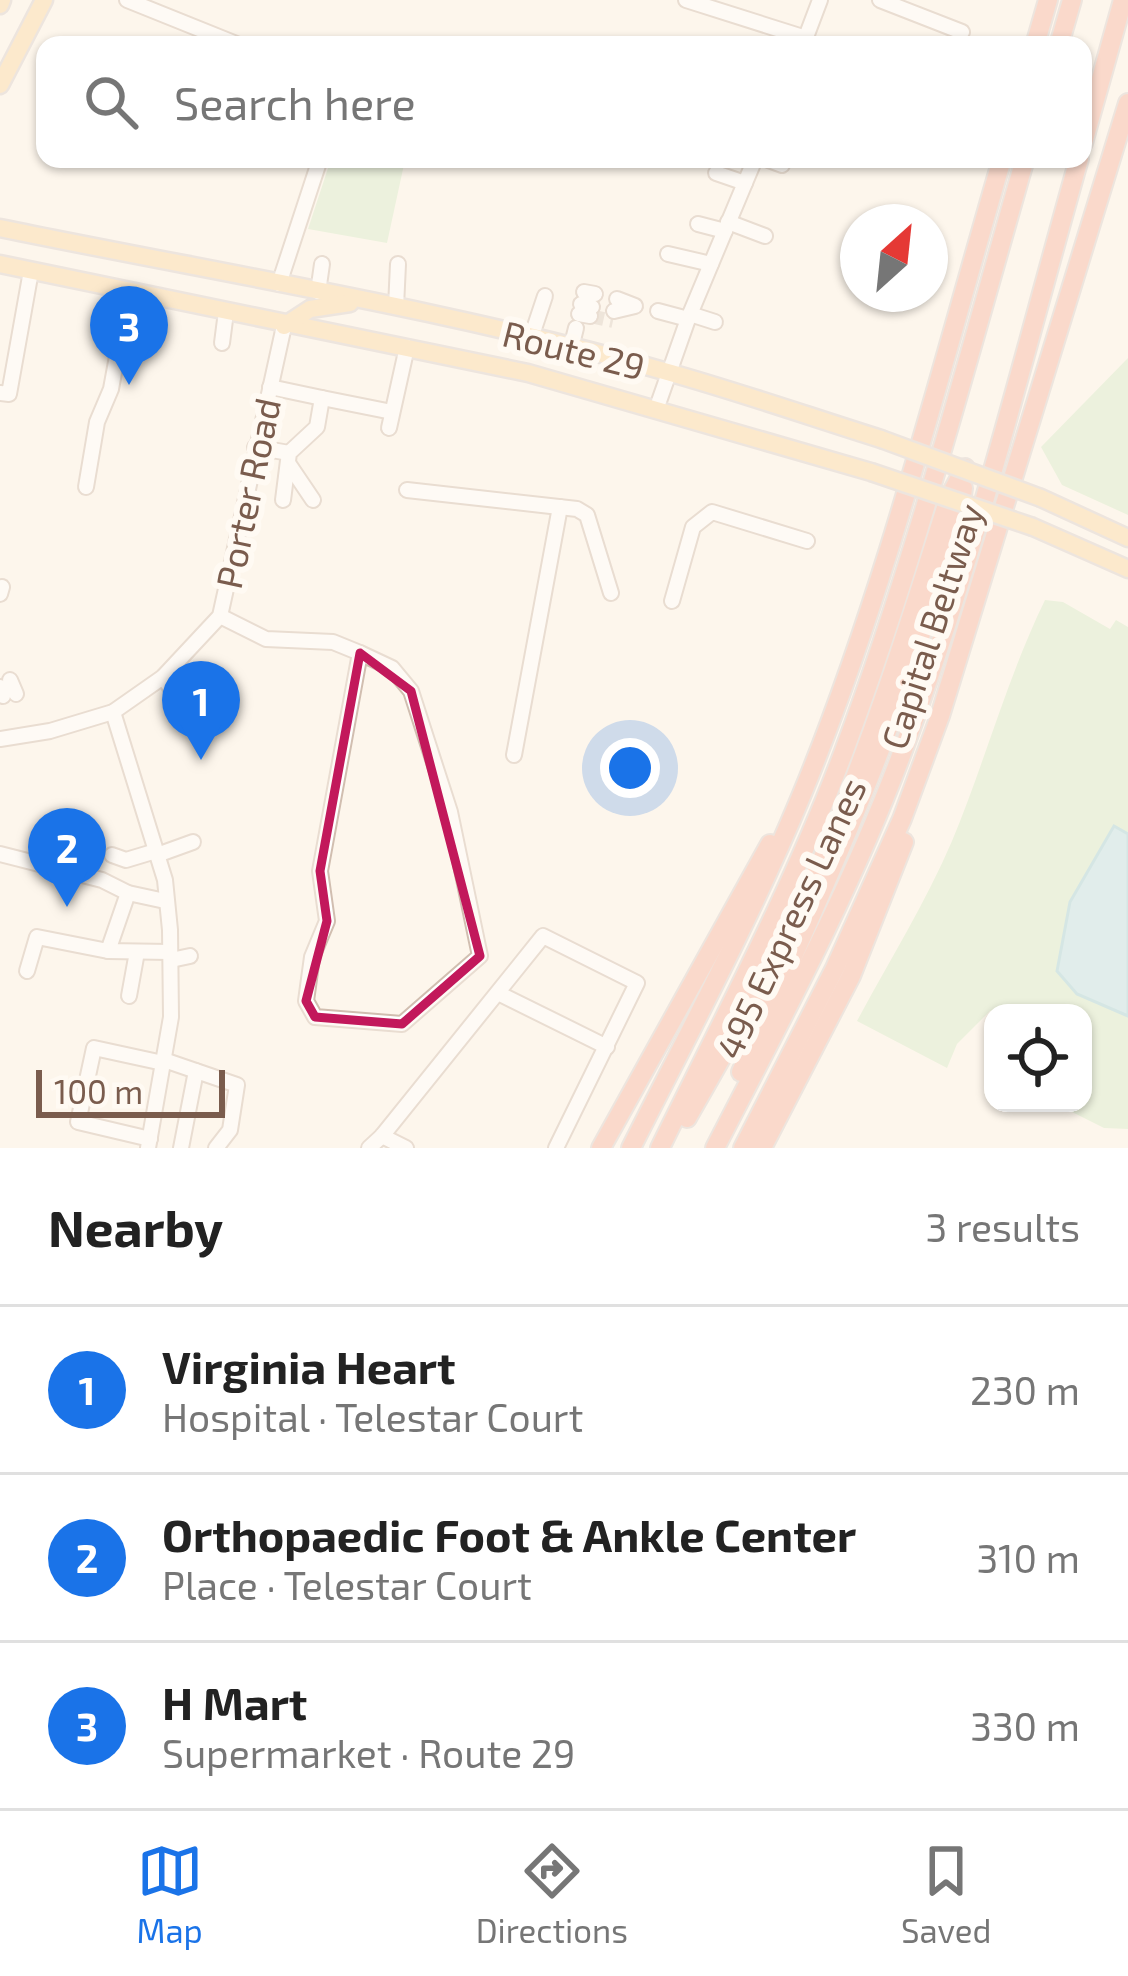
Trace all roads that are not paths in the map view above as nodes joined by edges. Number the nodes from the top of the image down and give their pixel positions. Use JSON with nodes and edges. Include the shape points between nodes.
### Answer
{"nodes":[{"id":1,"x":44,"y":0,"type":"edge"},
{"id":2,"x":127,"y":0,"type":"edge"},
{"id":3,"x":686,"y":0,"type":"edge"},
{"id":4,"x":820,"y":0,"type":"edge"},
{"id":5,"x":880,"y":0,"type":"edge"},
{"id":6,"x":1048,"y":0,"type":"edge"},
{"id":7,"x":1072,"y":0,"type":"edge"},
{"id":8,"x":1123,"y":0,"type":"edge"},
{"id":9,"x":962,"y":32,"type":"dead end"},
{"id":10,"x":217,"y":36,"type":"edge"},
{"id":11,"x":790,"y":36,"type":"edge"},
{"id":12,"x":807,"y":36,"type":"edge"},
{"id":13,"x":1038,"y":36,"type":"edge"},
{"id":14,"x":1062,"y":36,"type":"edge"},
{"id":15,"x":0,"y":85,"type":"edge"},
{"id":16,"x":1128,"y":103,"type":"edge"},
{"id":17,"x":1092,"y":111,"type":"edge"},
{"id":18,"x":317,"y":168,"type":"edge"},
{"id":19,"x":751,"y":168,"type":"edge"},
{"id":20,"x":999,"y":168,"type":"edge"},
{"id":21,"x":1022,"y":168,"type":"edge"},
{"id":22,"x":1075,"y":168,"type":"edge"},
{"id":23,"x":716,"y":173,"type":"dead end"},
{"id":24,"x":745,"y":183,"type":"junction"},
{"id":25,"x":698,"y":224,"type":"dead end"},
{"id":26,"x":726,"y":227,"type":"junction"},
{"id":27,"x":0,"y":228,"type":"edge"},
{"id":28,"x":765,"y":236,"type":"dead end"},
{"id":29,"x":668,"y":254,"type":"dead end"},
{"id":30,"x":0,"y":264,"type":"edge"},
{"id":31,"x":322,"y":264,"type":"dead end"},
{"id":32,"x":398,"y":264,"type":"dead end"},
{"id":33,"x":711,"y":264,"type":"junction"},
{"id":34,"x":31,"y":271,"type":"junction"},
{"id":35,"x":279,"y":284,"type":"junction"},
{"id":36,"x":129,"y":291,"type":"junction"},
{"id":37,"x":318,"y":292,"type":"junction"},
{"id":38,"x":544,"y":296,"type":"dead end"},
{"id":39,"x":362,"y":302,"type":"junction"},
{"id":40,"x":396,"y":308,"type":"junction"},
{"id":41,"x":585,"y":308,"type":"dead end"},
{"id":42,"x":615,"y":310,"type":"joint"},
{"id":43,"x":658,"y":311,"type":"dead end"},
{"id":44,"x":226,"y":312,"type":"junction"},
{"id":45,"x":689,"y":316,"type":"junction"},
{"id":46,"x":715,"y":322,"type":"dead end"},
{"id":47,"x":284,"y":326,"type":"junction"},
{"id":48,"x":531,"y":338,"type":"junction"},
{"id":49,"x":223,"y":343,"type":"dead end"},
{"id":50,"x":407,"y":347,"type":"junction"},
{"id":51,"x":571,"y":348,"type":"junction"},
{"id":52,"x":669,"y":372,"type":"junction"},
{"id":53,"x":269,"y":387,"type":"junction"},
{"id":54,"x":0,"y":393,"type":"edge"},
{"id":55,"x":322,"y":398,"type":"junction"},
{"id":56,"x":658,"y":407,"type":"junction"},
{"id":57,"x":255,"y":446,"type":"junction"},
{"id":58,"x":289,"y":458,"type":"junction"},
{"id":59,"x":964,"y":468,"type":"junction"},
{"id":60,"x":86,"y":488,"type":"dead end"},
{"id":61,"x":407,"y":490,"type":"dead end"},
{"id":62,"x":283,"y":500,"type":"dead end"},
{"id":63,"x":313,"y":500,"type":"dead end"},
{"id":64,"x":955,"y":500,"type":"junction"},
{"id":65,"x":560,"y":507,"type":"junction"},
{"id":66,"x":1128,"y":538,"type":"edge"},
{"id":67,"x":807,"y":541,"type":"dead end"},
{"id":68,"x":941,"y":545,"type":"junction"},
{"id":69,"x":1128,"y":569,"type":"edge"},
{"id":70,"x":611,"y":593,"type":"dead end"},
{"id":71,"x":672,"y":601,"type":"dead end"},
{"id":72,"x":220,"y":616,"type":"junction"},
{"id":73,"x":360,"y":653,"type":"junction"},
{"id":74,"x":163,"y":677,"type":"junction"},
{"id":75,"x":184,"y":707,"type":"dead end"},
{"id":76,"x":113,"y":712,"type":"junction"},
{"id":77,"x":940,"y":716,"type":"junction"},
{"id":78,"x":0,"y":739,"type":"edge"},
{"id":79,"x":514,"y":755,"type":"dead end"},
{"id":80,"x":802,"y":794,"type":"junction"},
{"id":81,"x":193,"y":842,"type":"dead end"},
{"id":82,"x":156,"y":853,"type":"junction"},
{"id":83,"x":0,"y":854,"type":"edge"},
{"id":84,"x":112,"y":855,"type":"dead end"},
{"id":85,"x":128,"y":893,"type":"junction"},
{"id":86,"x":165,"y":901,"type":"junction"},
{"id":87,"x":186,"y":922,"type":"dead end"},
{"id":88,"x":168,"y":924,"type":"junction"},
{"id":89,"x":108,"y":951,"type":"junction"},
{"id":90,"x":136,"y":952,"type":"junction"},
{"id":91,"x":171,"y":956,"type":"junction"},
{"id":92,"x":190,"y":956,"type":"dead end"},
{"id":93,"x":27,"y":971,"type":"dead end"},
{"id":94,"x":498,"y":993,"type":"junction"},
{"id":95,"x":129,"y":996,"type":"dead end"},
{"id":96,"x":607,"y":1047,"type":"junction"},
{"id":97,"x":164,"y":1062,"type":"junction"},
{"id":98,"x":196,"y":1071,"type":"junction"},
{"id":99,"x":382,"y":1136,"type":"junction"},
{"id":100,"x":149,"y":1144,"type":"edge"},
{"id":101,"x":181,"y":1148,"type":"edge"},
{"id":102,"x":216,"y":1148,"type":"edge"},
{"id":103,"x":369,"y":1148,"type":"edge"},
{"id":104,"x":406,"y":1148,"type":"edge"},
{"id":105,"x":556,"y":1148,"type":"edge"},
{"id":106,"x":601,"y":1148,"type":"edge"},
{"id":107,"x":631,"y":1148,"type":"edge"},
{"id":108,"x":660,"y":1148,"type":"edge"},
{"id":109,"x":670,"y":1148,"type":"edge"},
{"id":110,"x":711,"y":1148,"type":"edge"},
{"id":111,"x":743,"y":1148,"type":"edge"},
{"id":112,"x":762,"y":1148,"type":"edge"}],
"edges":[{"from":1,"to":15,"type":"main road"},
{"from":2,"to":10,"type":"street"},
{"from":3,"to":11,"type":"street"},
{"from":4,"to":12,"type":"street"},
{"from":5,"to":9,"type":"street"},
{"from":6,"to":13,"type":"highway"},
{"from":7,"to":14,"type":"highway"},
{"from":8,"to":17,"type":"highway"},
{"from":16,"to":77,"type":"highway","name":"Capital Beltway"},
{"from":18,"to":35,"type":"street"},
{"from":19,"to":24,"type":"street"},
{"from":20,"to":80,"type":"highway","name":"Capital Beltway","via":[[862,628]]},
{"from":21,"to":108,"type":"highway","name":"495 Express Lanes","via":[[844,752]]},
{"from":22,"to":110,"type":"highway","name":"495 Express Lanes","via":[[904,749],[815,956]]},
{"from":23,"to":24,"type":"street"},
{"from":24,"to":26,"type":"street"},
{"from":25,"to":26,"type":"street"},
{"from":26,"to":28,"type":"street"},
{"from":26,"to":33,"type":"street"},
{"from":27,"to":35,"type":"main road","name":"Route 29"},
{"from":29,"to":33,"type":"street"},
{"from":30,"to":34,"type":"main road","name":"Route 29"},
{"from":31,"to":37,"type":"street"},
{"from":32,"to":40,"type":"street"},
{"from":33,"to":45,"type":"street"},
{"from":34,"to":36,"type":"main road","name":"Route 29"},
{"from":34,"to":54,"type":"street","via":[[9,394]]},
{"from":35,"to":37,"type":"main road","name":"Route 29"},
{"from":36,"to":44,"type":"main road","name":"Route 29"},
{"from":36,"to":60,"type":"street"},
{"from":37,"to":39,"type":"main road","name":"Route 29"},
{"from":38,"to":48,"type":"street"},
{"from":39,"to":40,"type":"main road","name":"Route 29"},
{"from":39,"to":47,"type":"main road","via":[[310,309]]},
{"from":40,"to":48,"type":"main road","name":"Route 29"},
{"from":41,"to":51,"type":"street"},
{"from":42,"to":42,"type":"street","via":[[618,322],[635,306]]},
{"from":43,"to":45,"type":"street"},
{"from":44,"to":47,"type":"main road","name":"Route 29"},
{"from":44,"to":49,"type":"street"},
{"from":45,"to":46,"type":"street"},
{"from":45,"to":52,"type":"street"},
{"from":47,"to":50,"type":"main road","name":"Route 29"},
{"from":47,"to":53,"type":"street","name":"Porter Road"},
{"from":48,"to":51,"type":"main road","name":"Route 29"},
{"from":50,"to":55,"type":"street","via":[[391,420]]},
{"from":50,"to":56,"type":"main road","name":"Route 29"},
{"from":51,"to":52,"type":"main road","name":"Route 29"},
{"from":52,"to":56,"type":"street"},
{"from":52,"to":59,"type":"main road","name":"Route 29","bridge":true},
{"from":53,"to":55,"type":"street"},
{"from":53,"to":57,"type":"street","name":"Porter Road"},
{"from":55,"to":58,"type":"street","via":[[317,427]]},
{"from":56,"to":64,"type":"main road","name":"Route 29","bridge":true},
{"from":57,"to":58,"type":"street"},
{"from":57,"to":72,"type":"street","name":"Porter Road"},
{"from":58,"to":62,"type":"street"},
{"from":58,"to":63,"type":"street"},
{"from":59,"to":64,"type":"highway","bridge":true},
{"from":59,"to":66,"type":"main road","name":"Route 29","bridge":true},
{"from":61,"to":65,"type":"street"},
{"from":64,"to":68,"type":"highway"},
{"from":64,"to":69,"type":"main road","name":"Route 29","bridge":true},
{"from":65,"to":70,"type":"street","via":[[587,515]]},
{"from":65,"to":79,"type":"street"},
{"from":67,"to":71,"type":"street","via":[[712,512],[693,527]]},
{"from":68,"to":109,"type":"highway","via":[[814,878]]},
{"from":68,"to":110,"type":"highway","via":[[902,692],[849,832]]},
{"from":72,"to":73,"type":"street","via":[[266,639],[333,642]]},
{"from":72,"to":74,"type":"street","name":"Porter Road"},
{"from":73,"to":73,"type":"street","via":[[392,668],[411,691],[481,956],[401,1024],[315,1018],[306,1001],[327,922],[320,871]]},
{"from":74,"to":75,"type":"street"},
{"from":74,"to":76,"type":"street","name":"Porter Road"},
{"from":76,"to":78,"type":"street","name":"Porter Road"},
{"from":76,"to":82,"type":"street"},
{"from":77,"to":111,"type":"highway","name":"Capital Beltway","via":[[860,914]]},
{"from":77,"to":112,"type":"highway","via":[[890,882]]},
{"from":80,"to":106,"type":"highway"},
{"from":80,"to":107,"type":"highway","name":"Capital Beltway"},
{"from":81,"to":82,"type":"street"},
{"from":82,"to":84,"type":"street"},
{"from":82,"to":86,"type":"street"},
{"from":83,"to":85,"type":"street"},
{"from":85,"to":86,"type":"street"},
{"from":85,"to":89,"type":"street"},
{"from":86,"to":88,"type":"street"},
{"from":87,"to":88,"type":"street"},
{"from":88,"to":91,"type":"street"},
{"from":89,"to":90,"type":"street"},
{"from":89,"to":93,"type":"street","via":[[37,937]]},
{"from":90,"to":91,"type":"street"},
{"from":90,"to":95,"type":"street"},
{"from":91,"to":92,"type":"street"},
{"from":91,"to":97,"type":"street"},
{"from":94,"to":96,"type":"street"},
{"from":94,"to":96,"type":"street","via":[[543,936],[638,983]]},
{"from":94,"to":99,"type":"street"},
{"from":96,"to":105,"type":"street"},
{"from":97,"to":98,"type":"street"},
{"from":97,"to":100,"type":"street"},
{"from":97,"to":100,"type":"street","via":[[94,1048],[78,1121]]},
{"from":98,"to":101,"type":"street"},
{"from":98,"to":102,"type":"street","via":[[237,1085],[230,1130]]},
{"from":99,"to":103,"type":"street"},
{"from":99,"to":104,"type":"street"}]}
